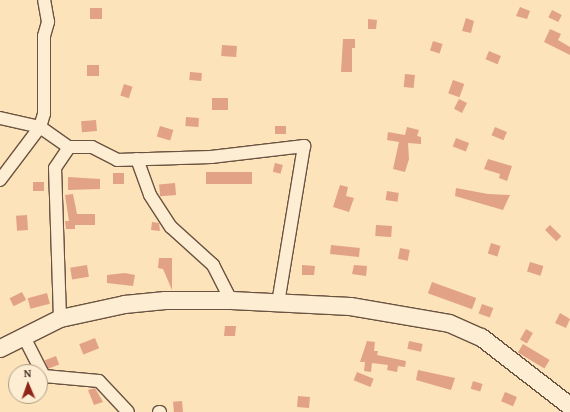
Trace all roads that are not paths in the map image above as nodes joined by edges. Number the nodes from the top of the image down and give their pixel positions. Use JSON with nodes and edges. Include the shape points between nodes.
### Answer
{"nodes":[{"id":1,"x":44,"y":0,"type":"edge"},
{"id":2,"x":0,"y":118,"type":"edge"},
{"id":3,"x":40,"y":127,"type":"junction"},
{"id":4,"x":69,"y":147,"type":"junction"},
{"id":5,"x":136,"y":159,"type":"junction"},
{"id":6,"x":0,"y":180,"type":"edge"},
{"id":7,"x":231,"y":300,"type":"junction"},
{"id":8,"x":278,"y":302,"type":"junction"},
{"id":9,"x":60,"y":318,"type":"junction"},
{"id":10,"x":24,"y":337,"type":"junction"},
{"id":11,"x":0,"y":348,"type":"edge"},
{"id":12,"x":570,"y":406,"type":"edge"},
{"id":13,"x":128,"y":412,"type":"edge"}],
"edges":[{"from":1,"to":3,"type":"street","via":[[48,22],[44,36],[47,100]]},
{"from":2,"to":3,"type":"street"},
{"from":3,"to":4,"type":"street"},
{"from":3,"to":6,"type":"street"},
{"from":4,"to":5,"type":"street","via":[[92,147],[117,160]]},
{"from":4,"to":9,"type":"street","via":[[55,168]]},
{"from":5,"to":7,"type":"street","via":[[150,195],[160,205],[168,222],[213,265]]},
{"from":5,"to":8,"type":"street","via":[[211,157],[304,146]]},
{"from":7,"to":8,"type":"main road"},
{"from":7,"to":9,"type":"main road","via":[[165,300],[93,309]]},
{"from":8,"to":12,"type":"main road","via":[[397,312],[449,323],[481,337]]},
{"from":9,"to":10,"type":"main road"},
{"from":10,"to":11,"type":"main road"},
{"from":10,"to":13,"type":"street","via":[[44,376],[99,380]]}]}
